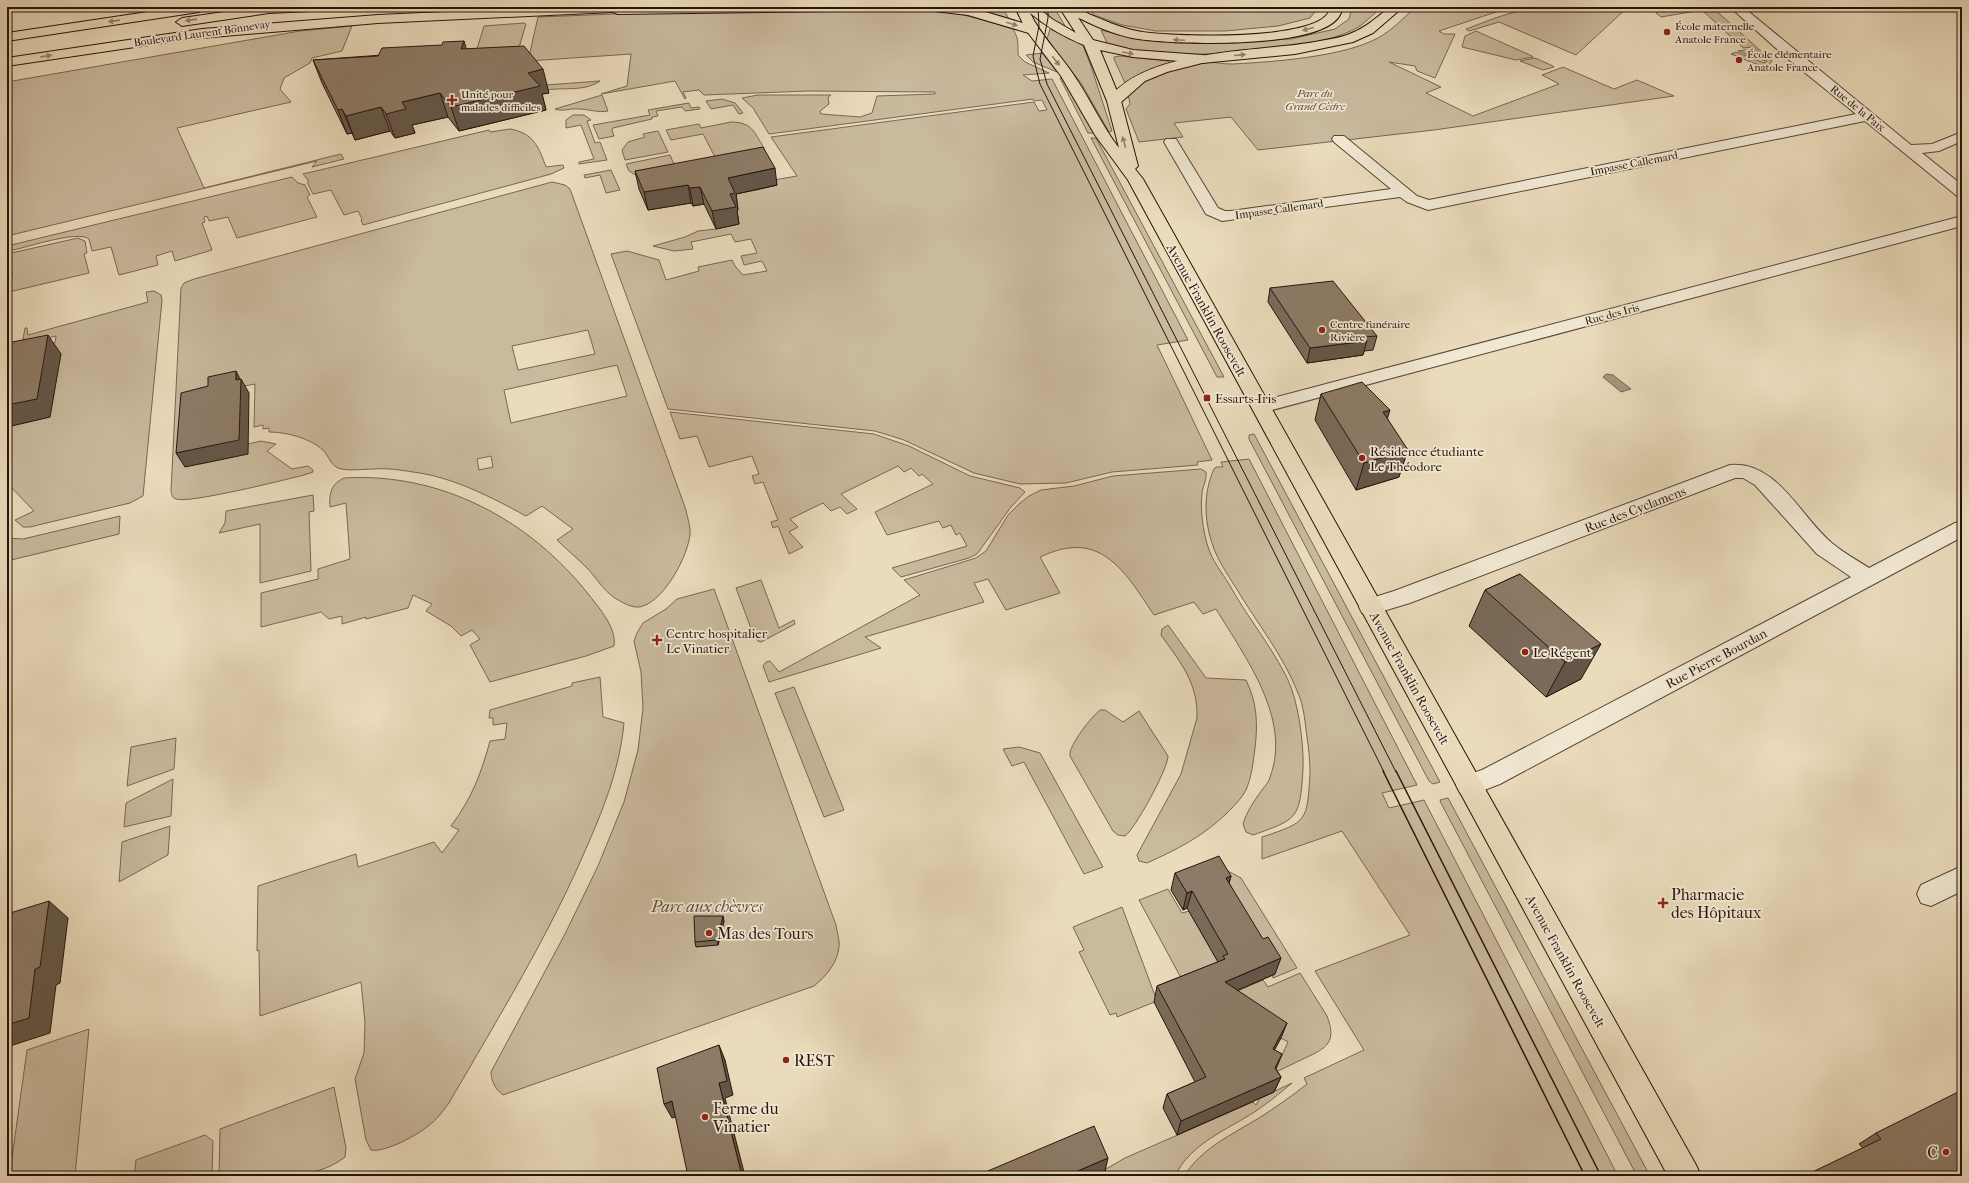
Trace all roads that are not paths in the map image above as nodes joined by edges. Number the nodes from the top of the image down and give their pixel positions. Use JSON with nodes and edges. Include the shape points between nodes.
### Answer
{"nodes":[{"id":1,"x":12,"y":7,"type":"edge"},
{"id":2,"x":208,"y":7,"type":"edge"},
{"id":3,"x":285,"y":7,"type":"edge"},
{"id":4,"x":309,"y":7,"type":"edge"},
{"id":5,"x":421,"y":7,"type":"edge"},
{"id":6,"x":632,"y":7,"type":"edge"},
{"id":7,"x":831,"y":7,"type":"edge"},
{"id":8,"x":934,"y":7,"type":"edge"},
{"id":9,"x":1021,"y":7,"type":"edge"},
{"id":10,"x":1030,"y":7,"type":"edge"},
{"id":11,"x":1066,"y":7,"type":"edge"},
{"id":12,"x":1336,"y":7,"type":"edge"},
{"id":13,"x":1397,"y":7,"type":"edge"},
{"id":14,"x":1736,"y":7,"type":"edge"},
{"id":15,"x":7,"y":9,"type":"edge"},
{"id":16,"x":588,"y":9,"type":"junction"},
{"id":17,"x":244,"y":13,"type":"junction"},
{"id":18,"x":1032,"y":30,"type":"junction"},
{"id":19,"x":188,"y":35,"type":"junction"},
{"id":20,"x":7,"y":37,"type":"edge"},
{"id":21,"x":1091,"y":44,"type":"junction"},
{"id":22,"x":7,"y":48,"type":"edge"},
{"id":23,"x":1202,"y":59,"type":"junction"},
{"id":24,"x":7,"y":62,"type":"edge"},
{"id":25,"x":1114,"y":100,"type":"junction"},
{"id":26,"x":1869,"y":116,"type":"junction"},
{"id":27,"x":1962,"y":136,"type":"edge"},
{"id":28,"x":1339,"y":139,"type":"dead end"},
{"id":29,"x":1171,"y":142,"type":"dead end"},
{"id":30,"x":1910,"y":149,"type":"junction"},
{"id":31,"x":1135,"y":179,"type":"junction"},
{"id":32,"x":1403,"y":192,"type":"junction"},
{"id":33,"x":1962,"y":193,"type":"edge"},
{"id":34,"x":1962,"y":221,"type":"edge"},
{"id":35,"x":1261,"y":407,"type":"junction"},
{"id":36,"x":1962,"y":528,"type":"edge"},
{"id":37,"x":1868,"y":578,"type":"junction"},
{"id":38,"x":1370,"y":607,"type":"junction"},
{"id":39,"x":1469,"y":785,"type":"junction"},
{"id":40,"x":1962,"y":878,"type":"edge"},
{"id":41,"x":1932,"y":894,"type":"dead end"},
{"id":42,"x":1685,"y":1176,"type":"edge"}],
"edges":[{"from":1,"to":15,"type":"street"},
{"from":2,"to":20,"type":"main road","one_way":true},
{"from":3,"to":17,"type":"main road","name":"Boulevard Laurent Bonnevay"},
{"from":4,"to":17,"type":"main road"},
{"from":5,"to":19,"type":"main road","name":"Boulevard Laurent Bonnevay","via":[[306,18]]},
{"from":6,"to":16,"type":"main road"},
{"from":7,"to":16,"type":"main road"},
{"from":8,"to":18,"type":"main road","one_way":true,"via":[[968,11]]},
{"from":9,"to":18,"type":"main road","name":"Avenue Franklin Roosevelt"},
{"from":10,"to":21,"type":"main road","via":[[1047,23]]},
{"from":12,"to":11,"type":"main road","one_way":true,"via":[[1330,20],[1313,28],[1281,34],[1199,40],[1156,38],[1124,32]]},
{"from":11,"to":21,"type":"main road","name":"Avenue Franklin Roosevelt"},
{"from":23,"to":13,"type":"main road","one_way":true,"via":[[1295,50],[1349,39],[1369,30]]},
{"from":14,"to":26,"type":"street","name":"Rue de la Paix"},
{"from":16,"to":19,"type":"main road","via":[[378,19]]},
{"from":17,"to":22,"type":"main road","name":"Boulevard Laurent Bonnevay","one_way":true},
{"from":18,"to":31,"type":"main road","name":"Avenue Franklin Roosevelt","one_way":true,"via":[[1067,74],[1102,135]]},
{"from":24,"to":19,"type":"main road","name":"Boulevard Laurent Bonnevay","one_way":true},
{"from":21,"to":23,"type":"main road","one_way":true,"via":[[1128,54],[1157,58]]},
{"from":21,"to":25,"type":"main road","name":"Avenue Franklin Roosevelt"},
{"from":23,"to":25,"type":"main road","via":[[1162,69],[1140,78]]},
{"from":31,"to":25,"type":"main road","name":"Avenue Franklin Roosevelt","one_way":true},
{"from":26,"to":30,"type":"street","name":"Rue de la Paix"},
{"from":26,"to":32,"type":"street","name":"Impasse Callemard","via":[[1428,204],[1412,199]]},
{"from":27,"to":30,"type":"street","via":[[1934,148]]},
{"from":28,"to":32,"type":"street","name":"Impasse Callemard"},
{"from":29,"to":32,"type":"street","name":"Impasse Callemard","via":[[1212,212],[1222,216]]},
{"from":30,"to":33,"type":"street","name":"Rue de la Paix"},
{"from":31,"to":35,"type":"main road","name":"Avenue Franklin Roosevelt"},
{"from":34,"to":35,"type":"street","name":"Rue des Iris"},
{"from":35,"to":38,"type":"main road","name":"Avenue Franklin Roosevelt"},
{"from":36,"to":37,"type":"street","name":"Rue Pierre Bourdan"},
{"from":37,"to":38,"type":"street","name":"Rue des Cyclamens","via":[[1825,549],[1762,480],[1749,472],[1740,471],[1730,472]]},
{"from":37,"to":39,"type":"street","name":"Rue Pierre Bourdan","via":[[1491,777]]},
{"from":38,"to":39,"type":"main road","name":"Avenue Franklin Roosevelt"},
{"from":39,"to":42,"type":"main road","name":"Avenue Franklin Roosevelt"},
{"from":40,"to":41,"type":"street"}]}
